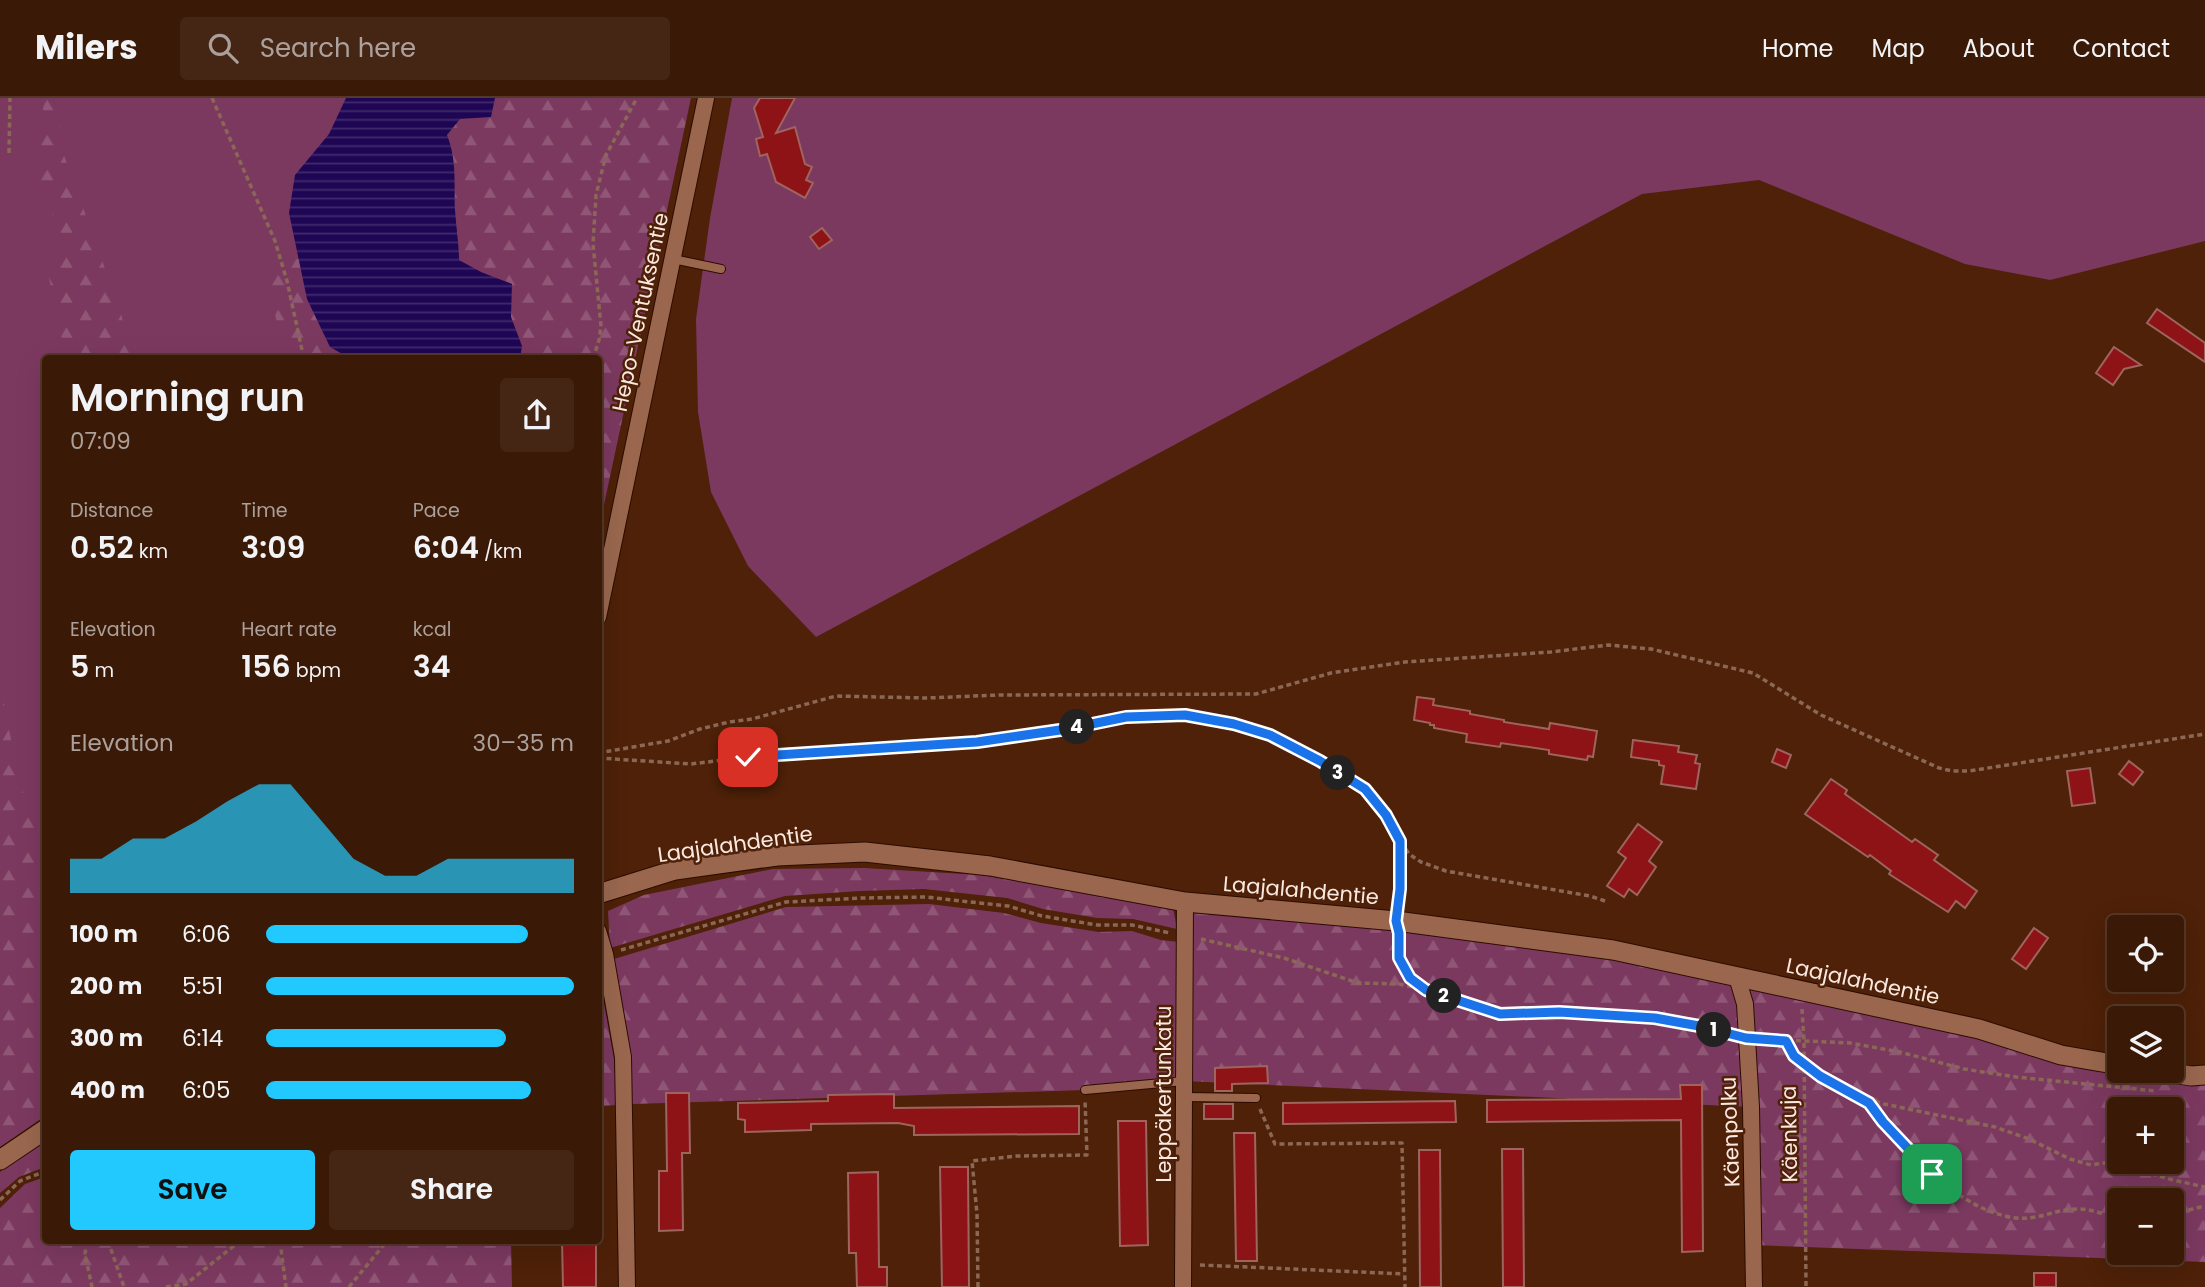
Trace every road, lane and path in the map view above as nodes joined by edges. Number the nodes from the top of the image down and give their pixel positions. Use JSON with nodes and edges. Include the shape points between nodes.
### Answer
{"nodes":[{"id":1,"x":10,"y":98,"type":"edge"},
{"id":2,"x":212,"y":98,"type":"edge"},
{"id":3,"x":637,"y":98,"type":"edge"},
{"id":4,"x":706,"y":98,"type":"edge"},
{"id":5,"x":9,"y":153,"type":"dead end"},
{"id":6,"x":673,"y":259,"type":"junction"},
{"id":7,"x":721,"y":269,"type":"dead end"},
{"id":8,"x":303,"y":355,"type":"edge"},
{"id":9,"x":595,"y":355,"type":"edge"},
{"id":10,"x":602,"y":598,"type":"edge"},
{"id":11,"x":2205,"y":734,"type":"edge"},
{"id":12,"x":602,"y":754,"type":"edge"},
{"id":13,"x":602,"y":755,"type":"edge"},
{"id":14,"x":1400,"y":841,"type":"junction"},
{"id":15,"x":602,"y":893,"type":"edge"},
{"id":16,"x":1605,"y":901,"type":"dead end"},
{"id":17,"x":1185,"y":902,"type":"junction"},
{"id":18,"x":1396,"y":921,"type":"junction"},
{"id":19,"x":1184,"y":936,"type":"junction"},
{"id":20,"x":602,"y":944,"type":"edge"},
{"id":21,"x":605,"y":954,"type":"junction"},
{"id":22,"x":1737,"y":976,"type":"junction"},
{"id":23,"x":1426,"y":990,"type":"junction"},
{"id":24,"x":1800,"y":992,"type":"junction"},
{"id":25,"x":1746,"y":1038,"type":"junction"},
{"id":26,"x":1786,"y":1041,"type":"junction"},
{"id":27,"x":1804,"y":1042,"type":"junction"},
{"id":28,"x":1804,"y":1062,"type":"junction"},
{"id":29,"x":2107,"y":1063,"type":"edge"},
{"id":30,"x":2184,"y":1075,"type":"edge"},
{"id":31,"x":2205,"y":1075,"type":"edge"},
{"id":32,"x":1185,"y":1089,"type":"junction"},
{"id":33,"x":1085,"y":1090,"type":"joint"},
{"id":34,"x":2159,"y":1091,"type":"dead end"},
{"id":35,"x":1858,"y":1096,"type":"junction"},
{"id":36,"x":1256,"y":1098,"type":"joint"},
{"id":37,"x":42,"y":1132,"type":"edge"},
{"id":38,"x":0,"y":1160,"type":"edge"},
{"id":39,"x":42,"y":1173,"type":"edge"},
{"id":40,"x":2205,"y":1186,"type":"edge"},
{"id":41,"x":0,"y":1200,"type":"edge"},
{"id":42,"x":2205,"y":1206,"type":"edge"},
{"id":43,"x":2184,"y":1211,"type":"edge"},
{"id":44,"x":2107,"y":1215,"type":"edge"},
{"id":45,"x":87,"y":1244,"type":"edge"},
{"id":46,"x":109,"y":1244,"type":"edge"},
{"id":47,"x":236,"y":1244,"type":"edge"},
{"id":48,"x":280,"y":1244,"type":"edge"},
{"id":49,"x":385,"y":1244,"type":"edge"},
{"id":50,"x":1183,"y":1265,"type":"junction"},
{"id":51,"x":1404,"y":1274,"type":"junction"},
{"id":52,"x":92,"y":1287,"type":"edge"},
{"id":53,"x":124,"y":1287,"type":"edge"},
{"id":54,"x":166,"y":1287,"type":"edge"},
{"id":55,"x":286,"y":1287,"type":"edge"},
{"id":56,"x":349,"y":1287,"type":"edge"},
{"id":57,"x":627,"y":1287,"type":"edge"},
{"id":58,"x":978,"y":1287,"type":"edge"},
{"id":59,"x":1183,"y":1287,"type":"edge"},
{"id":60,"x":1405,"y":1287,"type":"edge"},
{"id":61,"x":1754,"y":1287,"type":"edge"},
{"id":62,"x":1806,"y":1287,"type":"edge"}],
"edges":[{"from":1,"to":5,"type":"path"},
{"from":2,"to":8,"type":"path","via":[[275,240]]},
{"from":3,"to":9,"type":"path","via":[[606,155],[596,195],[593,244],[601,326]]},
{"from":4,"to":6,"type":"street","name":"Hepo-Ventuksentie"},
{"from":6,"to":7,"type":"lane"},
{"from":6,"to":10,"type":"street","name":"Hepo-Ventuksentie"},
{"from":11,"to":12,"type":"path","via":[[1952,771],[1821,715],[1753,673],[1651,649],[1608,645],[1405,662],[1331,673],[1256,694],[836,696]]},
{"from":13,"to":14,"type":"path","via":[[691,764],[977,742],[1126,717],[1185,715],[1270,735],[1320,761],[1365,789]]},
{"from":14,"to":16,"type":"path","via":[[1415,858],[1446,871]]},
{"from":14,"to":18,"type":"path"},
{"from":15,"to":17,"type":"street","name":"Laajalahdentie","via":[[675,870],[777,856],[865,852],[990,866]]},
{"from":17,"to":18,"type":"street","name":"Laajalahdentie"},
{"from":17,"to":19,"type":"street","name":"Leppäkertunkatu"},
{"from":18,"to":22,"type":"street","name":"Laajalahdentie","via":[[1613,950]]},
{"from":18,"to":23,"type":"path","via":[[1399,958],[1410,978]]},
{"from":19,"to":21,"type":"path","via":[[1056,919],[1008,906],[926,897],[862,898],[786,902]]},
{"from":19,"to":23,"type":"path","via":[[1230,944],[1358,983]]},
{"from":19,"to":32,"type":"street","name":"Leppäkertunkatu"},
{"from":20,"to":21,"type":"street"},
{"from":21,"to":57,"type":"street","via":[[623,1057]]},
{"from":22,"to":24,"type":"street","name":"Laajalahdentie"},
{"from":22,"to":25,"type":"street","name":"Käenpolku","via":[[1745,1004]]},
{"from":23,"to":25,"type":"path","via":[[1500,1014],[1559,1012],[1655,1018]]},
{"from":24,"to":27,"type":"path","name":"Käenkuja"},
{"from":24,"to":29,"type":"street","name":"Laajalahdentie","via":[[1979,1029],[2061,1055]]},
{"from":25,"to":26,"type":"path"},
{"from":25,"to":61,"type":"street","name":"Käenpolku"},
{"from":26,"to":27,"type":"path"},
{"from":26,"to":28,"type":"path","via":[[1794,1056]]},
{"from":27,"to":28,"type":"path","name":"Käenkuja"},
{"from":27,"to":34,"type":"path","via":[[1850,1042],[1964,1069]]},
{"from":28,"to":35,"type":"path"},
{"from":28,"to":62,"type":"path","name":"Käenkuja"},
{"from":30,"to":31,"type":"street"},
{"from":32,"to":33,"type":"lane"},
{"from":32,"to":36,"type":"lane"},
{"from":32,"to":50,"type":"street","name":"Leppäkertunkatu"},
{"from":33,"to":58,"type":"path","via":[[1087,1155],[972,1161]]},
{"from":35,"to":40,"type":"path","via":[[1995,1128],[2091,1165],[2111,1161]]},
{"from":35,"to":44,"type":"path","via":[[1925,1167],[1977,1206],[2020,1218],[2080,1209]]},
{"from":36,"to":51,"type":"path","via":[[1275,1144],[1402,1143]]},
{"from":37,"to":38,"type":"street"},
{"from":39,"to":41,"type":"path","via":[[20,1181]]},
{"from":42,"to":43,"type":"path"},
{"from":45,"to":52,"type":"path"},
{"from":46,"to":53,"type":"path"},
{"from":47,"to":54,"type":"path","via":[[186,1284]]},
{"from":48,"to":55,"type":"path"},
{"from":49,"to":56,"type":"path"},
{"from":50,"to":51,"type":"path"},
{"from":50,"to":59,"type":"street","name":"Leppäkertunkatu"},
{"from":51,"to":60,"type":"path"}]}
